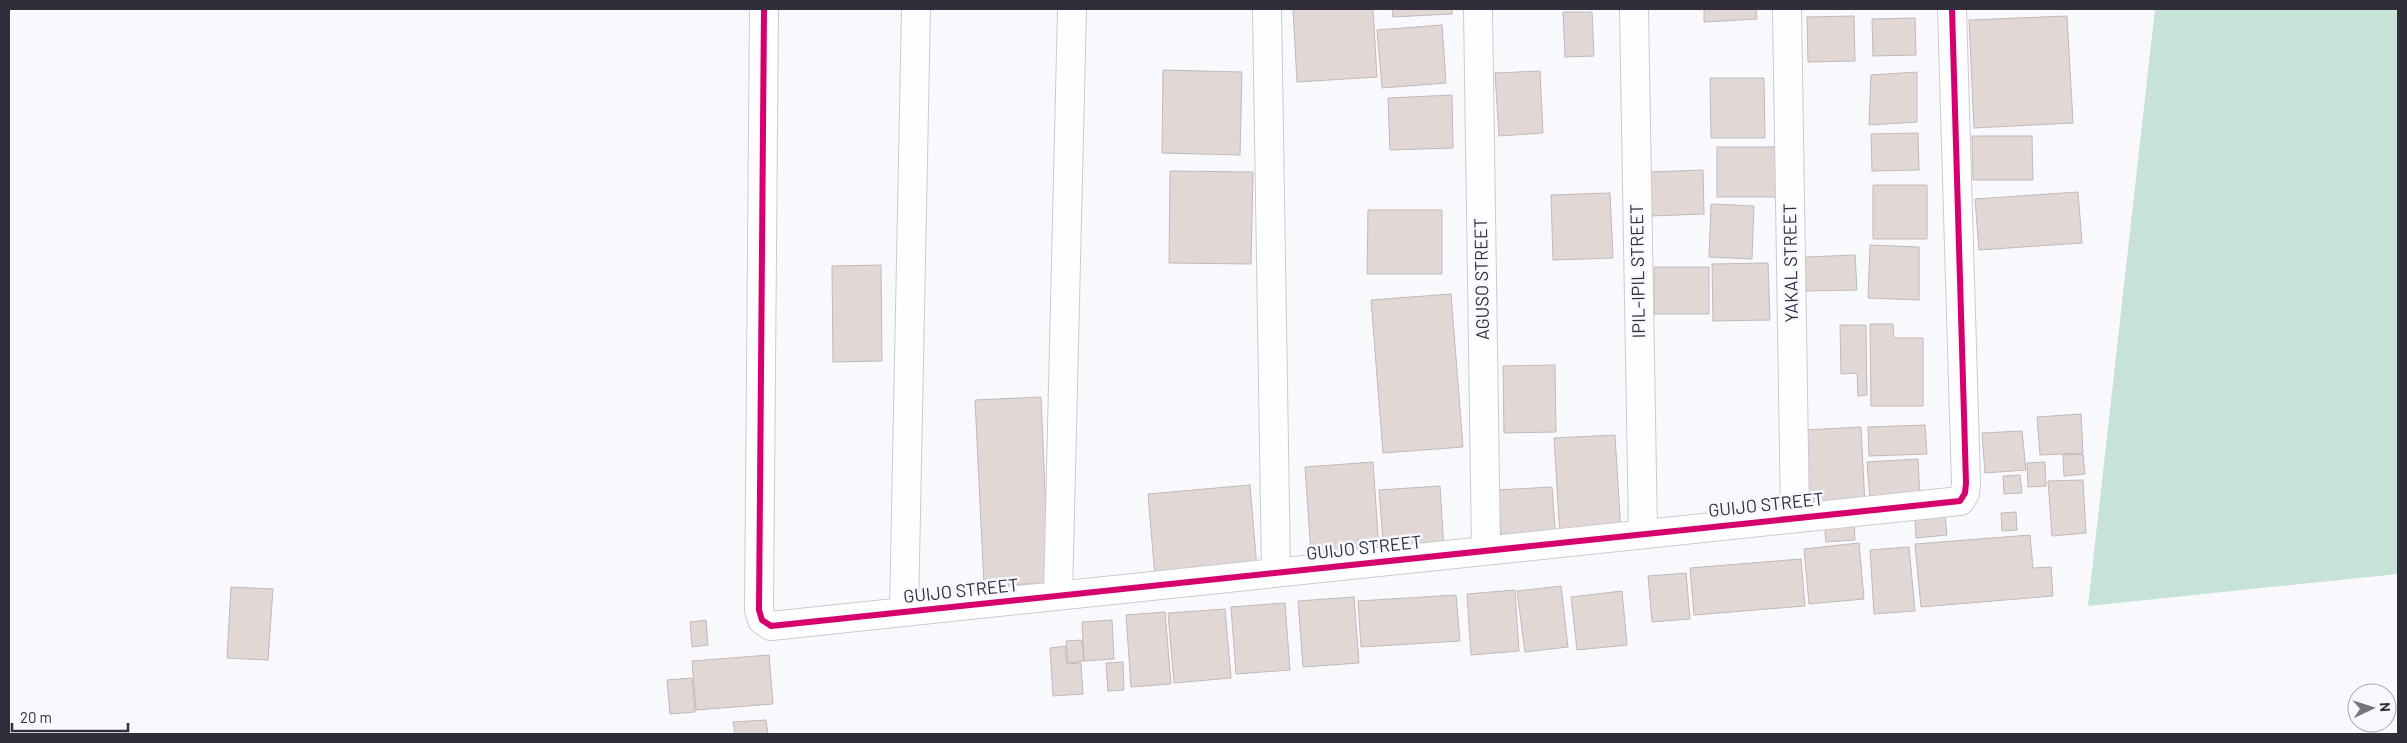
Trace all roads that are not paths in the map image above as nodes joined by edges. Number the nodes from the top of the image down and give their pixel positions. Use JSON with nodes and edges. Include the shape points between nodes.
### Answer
{"nodes":[{"id":1,"x":764,"y":9,"type":"edge"},
{"id":2,"x":916,"y":9,"type":"edge"},
{"id":3,"x":1072,"y":9,"type":"edge"},
{"id":4,"x":1267,"y":9,"type":"edge"},
{"id":5,"x":1478,"y":9,"type":"edge"},
{"id":6,"x":1634,"y":9,"type":"edge"},
{"id":7,"x":1787,"y":9,"type":"edge"},
{"id":8,"x":1952,"y":9,"type":"edge"},
{"id":9,"x":1795,"y":517,"type":"junction"},
{"id":10,"x":1643,"y":534,"type":"junction"},
{"id":11,"x":1486,"y":550,"type":"junction"},
{"id":12,"x":1276,"y":572,"type":"junction"},
{"id":13,"x":1058,"y":596,"type":"junction"},
{"id":14,"x":904,"y":612,"type":"junction"}],
"edges":[{"from":1,"to":14,"type":"street","name":"GUIJO STREET","via":[[759,610],[762,620],[771,626]]},
{"from":2,"to":14,"type":"street"},
{"from":3,"to":13,"type":"street"},
{"from":4,"to":12,"type":"street"},
{"from":5,"to":11,"type":"street","name":"AGUSO STREET"},
{"from":6,"to":10,"type":"street","name":"IPIL-IPIL STREET"},
{"from":7,"to":9,"type":"street","name":"YAKAL STREET"},
{"from":8,"to":9,"type":"street","name":"GUIJO STREET","via":[[1965,493],[1960,501]]},
{"from":9,"to":10,"type":"street","name":"GUIJO STREET"},
{"from":10,"to":11,"type":"street","name":"GUIJO STREET"},
{"from":11,"to":12,"type":"street","name":"GUIJO STREET"},
{"from":12,"to":13,"type":"street","name":"GUIJO STREET"},
{"from":13,"to":14,"type":"street","name":"GUIJO STREET"}]}
